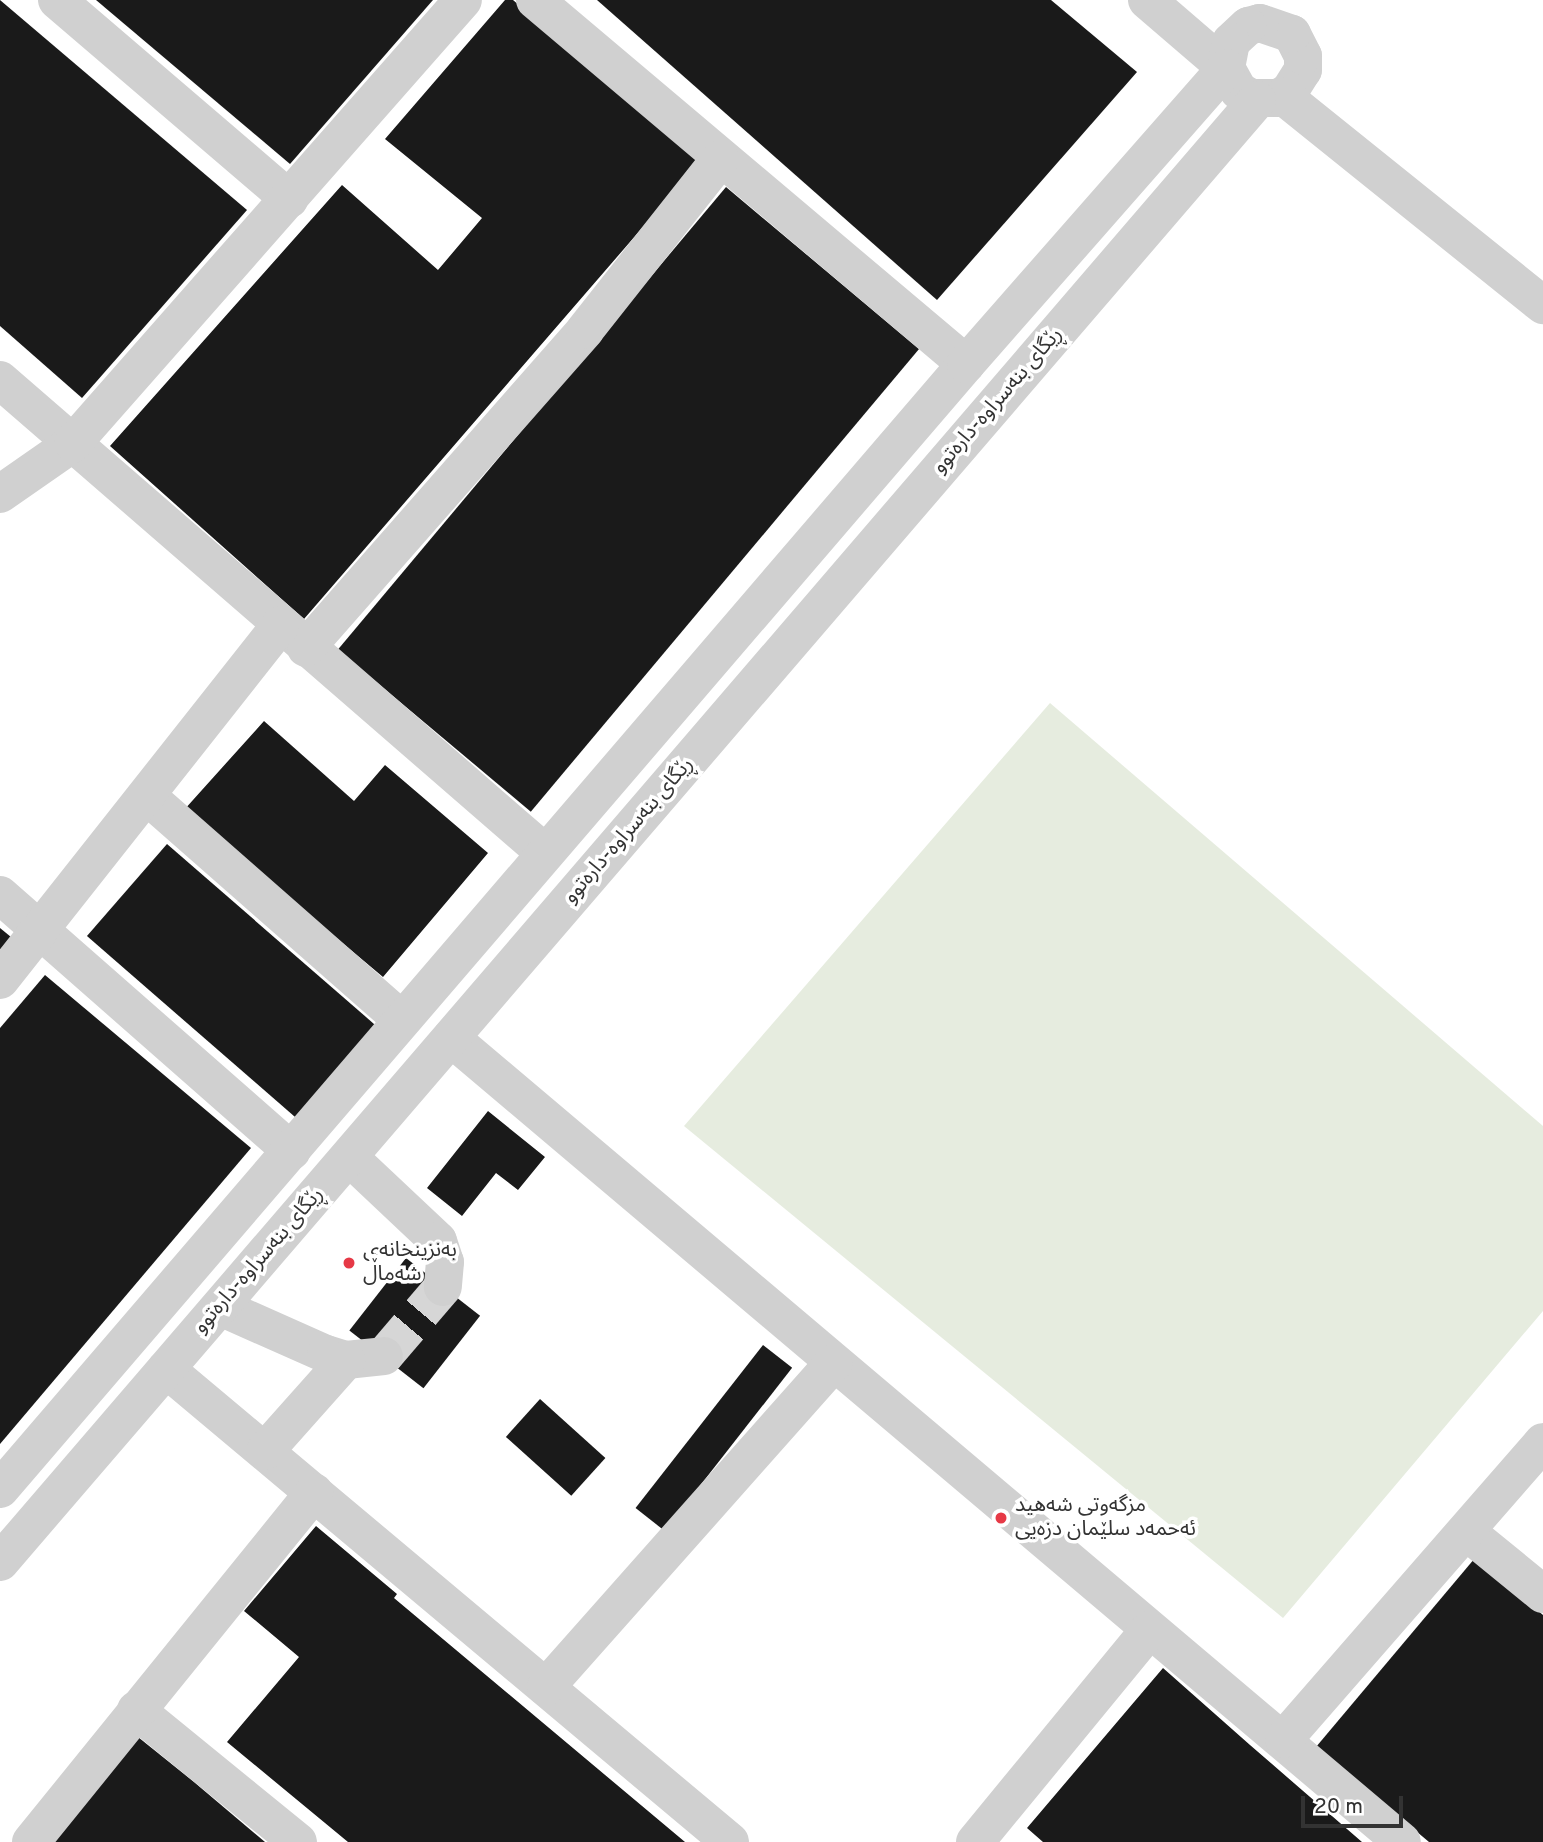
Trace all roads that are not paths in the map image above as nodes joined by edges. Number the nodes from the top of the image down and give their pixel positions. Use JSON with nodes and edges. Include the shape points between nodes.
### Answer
{"nodes":[{"id":1,"x":57,"y":0,"type":"edge"},
{"id":2,"x":463,"y":0,"type":"edge"},
{"id":3,"x":535,"y":0,"type":"edge"},
{"id":4,"x":1147,"y":0,"type":"edge"},
{"id":5,"x":1265,"y":12,"type":"edge"},
{"id":6,"x":1226,"y":68,"type":"junction"},
{"id":7,"x":1270,"y":98,"type":"junction"},
{"id":8,"x":720,"y":159,"type":"junction"},
{"id":9,"x":289,"y":199,"type":"junction"},
{"id":10,"x":1543,"y":305,"type":"edge"},
{"id":11,"x":966,"y":364,"type":"junction"},
{"id":12,"x":0,"y":380,"type":"edge"},
{"id":13,"x":73,"y":443,"type":"junction"},
{"id":14,"x":0,"y":494,"type":"edge"},
{"id":15,"x":293,"y":636,"type":"junction"},
{"id":16,"x":147,"y":796,"type":"junction"},
{"id":17,"x":545,"y":853,"type":"junction"},
{"id":18,"x":0,"y":895,"type":"edge"},
{"id":19,"x":41,"y":931,"type":"junction"},
{"id":20,"x":0,"y":980,"type":"edge"},
{"id":21,"x":402,"y":1020,"type":"junction"},
{"id":22,"x":451,"y":1038,"type":"junction"},
{"id":23,"x":365,"y":1063,"type":"junction"},
{"id":24,"x":403,"y":1094,"type":"junction"},
{"id":25,"x":291,"y":1151,"type":"junction"},
{"id":26,"x":349,"y":1157,"type":"junction"},
{"id":27,"x":443,"y":1287,"type":"tunnel mouth"},
{"id":28,"x":220,"y":1307,"type":"junction"},
{"id":29,"x":384,"y":1356,"type":"tunnel mouth"},
{"id":30,"x":346,"y":1360,"type":"junction"},
{"id":31,"x":834,"y":1363,"type":"junction"},
{"id":32,"x":166,"y":1369,"type":"junction"},
{"id":33,"x":1543,"y":1442,"type":"edge"},
{"id":34,"x":265,"y":1451,"type":"junction"},
{"id":35,"x":0,"y":1489,"type":"edge"},
{"id":36,"x":314,"y":1492,"type":"junction"},
{"id":37,"x":1467,"y":1532,"type":"junction"},
{"id":38,"x":0,"y":1562,"type":"edge"},
{"id":39,"x":1543,"y":1594,"type":"edge"},
{"id":40,"x":1149,"y":1630,"type":"junction"},
{"id":41,"x":546,"y":1687,"type":"junction"},
{"id":42,"x":135,"y":1710,"type":"junction"},
{"id":43,"x":1284,"y":1740,"type":"junction"},
{"id":44,"x":980,"y":1840,"type":"edge"},
{"id":45,"x":31,"y":1842,"type":"edge"},
{"id":46,"x":298,"y":1842,"type":"edge"},
{"id":47,"x":730,"y":1842,"type":"edge"},
{"id":48,"x":1402,"y":1842,"type":"edge"}],
"edges":[{"from":1,"to":9,"type":"street"},
{"from":2,"to":9,"type":"street"},
{"from":3,"to":8,"type":"street"},
{"from":4,"to":6,"type":"street"},
{"from":5,"to":6,"type":"street","via":[[1238,33],[1226,54]]},
{"from":5,"to":7,"type":"street","via":[[1292,34],[1303,56],[1298,82]]},
{"from":6,"to":7,"type":"street","via":[[1239,92]]},
{"from":6,"to":11,"type":"street"},
{"from":7,"to":10,"type":"street"},
{"from":7,"to":22,"type":"street","name":"ڕێگای بنەسراوە-دارەتوو"},
{"from":8,"to":11,"type":"street"},
{"from":8,"to":15,"type":"street","via":[[585,330]]},
{"from":9,"to":13,"type":"street"},
{"from":11,"to":17,"type":"street"},
{"from":12,"to":13,"type":"street"},
{"from":13,"to":14,"type":"street"},
{"from":13,"to":15,"type":"street"},
{"from":15,"to":16,"type":"street"},
{"from":15,"to":17,"type":"street"},
{"from":16,"to":19,"type":"street"},
{"from":16,"to":21,"type":"street"},
{"from":17,"to":21,"type":"street"},
{"from":18,"to":19,"type":"street"},
{"from":19,"to":20,"type":"street"},
{"from":19,"to":25,"type":"street"},
{"from":21,"to":23,"type":"street"},
{"from":22,"to":24,"type":"street","name":"ڕێگای بنەسراوە-دارەتوو"},
{"from":22,"to":31,"type":"street"},
{"from":23,"to":24,"type":"street"},
{"from":23,"to":25,"type":"street"},
{"from":24,"to":26,"type":"street","name":"ڕێگای بنەسراوە-دارەتوو"},
{"from":25,"to":35,"type":"street"},
{"from":26,"to":27,"type":"street","via":[[438,1241],[445,1262]]},
{"from":26,"to":28,"type":"street","name":"ڕێگای بنەسراوە-دارەتوو"},
{"from":28,"to":30,"type":"street","via":[[272,1333]]},
{"from":28,"to":32,"type":"street","name":"ڕێگای بنەسراوە-دارەتوو"},
{"from":29,"to":30,"type":"street"},
{"from":30,"to":34,"type":"street"},
{"from":31,"to":40,"type":"street"},
{"from":31,"to":41,"type":"street"},
{"from":32,"to":34,"type":"street"},
{"from":32,"to":38,"type":"street","name":"ڕێگای بنەسراوە-دارەتوو"},
{"from":33,"to":37,"type":"street"},
{"from":34,"to":36,"type":"street"},
{"from":36,"to":41,"type":"street"},
{"from":36,"to":42,"type":"street"},
{"from":37,"to":39,"type":"street"},
{"from":37,"to":43,"type":"street"},
{"from":40,"to":43,"type":"street"},
{"from":40,"to":44,"type":"street"},
{"from":41,"to":47,"type":"street"},
{"from":42,"to":45,"type":"street"},
{"from":42,"to":46,"type":"street"},
{"from":43,"to":48,"type":"street"}]}
